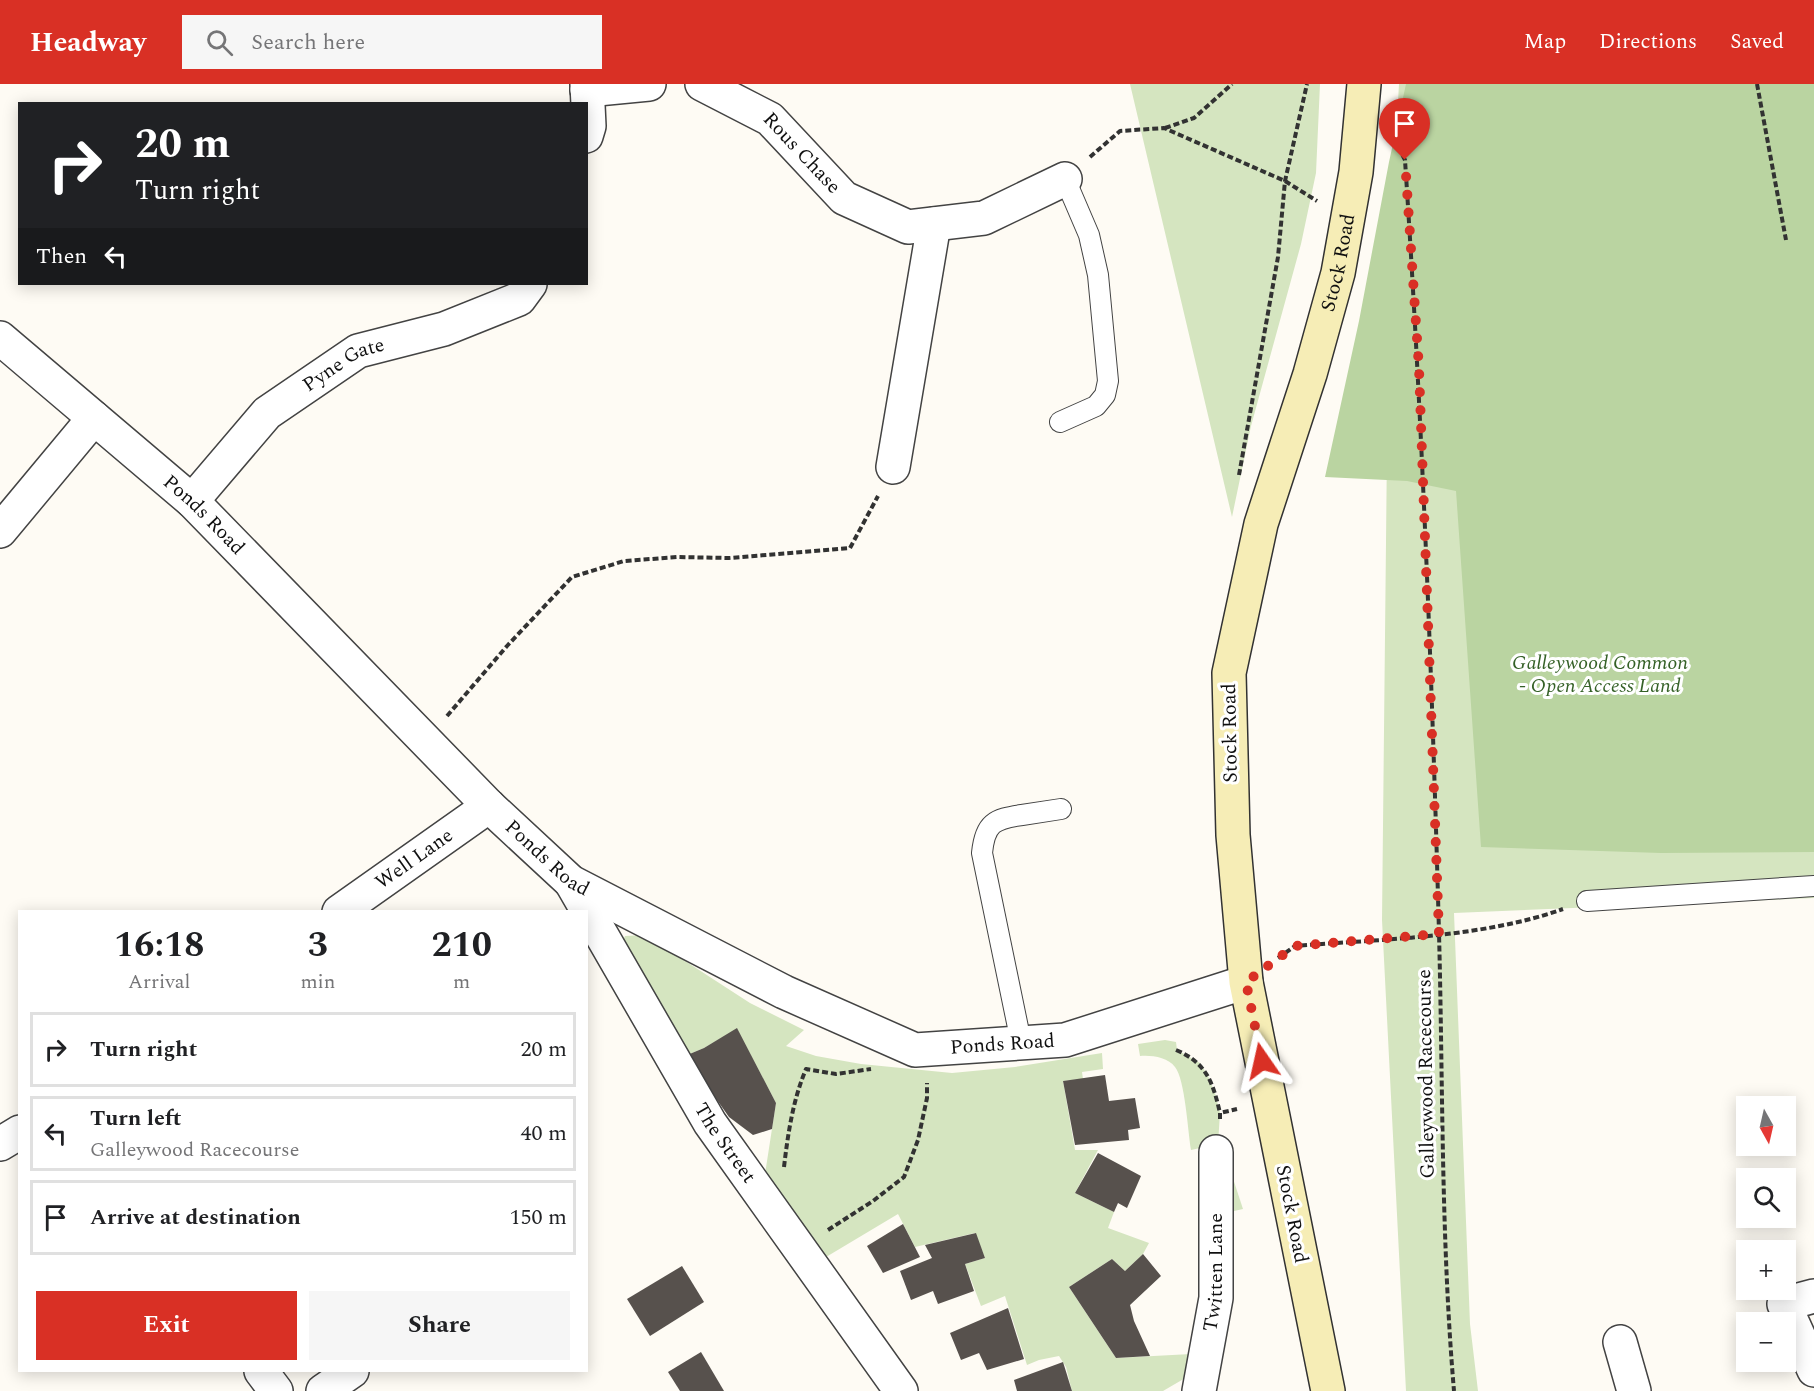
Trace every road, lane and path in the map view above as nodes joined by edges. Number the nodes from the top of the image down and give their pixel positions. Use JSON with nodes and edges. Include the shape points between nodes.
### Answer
{"nodes":[{"id":1,"x":649,"y":84,"type":"edge"},
{"id":2,"x":702,"y":84,"type":"edge"},
{"id":3,"x":1232,"y":84,"type":"edge"},
{"id":4,"x":1307,"y":84,"type":"edge"},
{"id":5,"x":1364,"y":84,"type":"edge"},
{"id":6,"x":1757,"y":84,"type":"edge"},
{"id":7,"x":587,"y":87,"type":"edge"},
{"id":8,"x":588,"y":102,"type":"edge"},
{"id":9,"x":588,"y":106,"type":"edge"},
{"id":10,"x":1164,"y":128,"type":"junction"},
{"id":11,"x":588,"y":129,"type":"edge"},
{"id":12,"x":1390,"y":131,"type":"dead end"},
{"id":13,"x":1065,"y":179,"type":"junction"},
{"id":14,"x":1285,"y":181,"type":"junction"},
{"id":15,"x":934,"y":224,"type":"junction"},
{"id":16,"x":1346,"y":224,"type":"junction"},
{"id":17,"x":1786,"y":240,"type":"dead end"},
{"id":18,"x":529,"y":285,"type":"edge"},
{"id":19,"x":0,"y":338,"type":"edge"},
{"id":20,"x":94,"y":418,"type":"junction"},
{"id":21,"x":1060,"y":422,"type":"dead end"},
{"id":22,"x":893,"y":466,"type":"joint"},
{"id":23,"x":1238,"y":477,"type":"dead end"},
{"id":24,"x":192,"y":501,"type":"junction"},
{"id":25,"x":0,"y":531,"type":"edge"},
{"id":26,"x":425,"y":741,"type":"junction"},
{"id":27,"x":489,"y":806,"type":"junction"},
{"id":28,"x":1061,"y":809,"type":"dead end"},
{"id":29,"x":571,"y":882,"type":"junction"},
{"id":30,"x":1814,"y":886,"type":"edge"},
{"id":31,"x":1587,"y":901,"type":"joint"},
{"id":32,"x":342,"y":910,"type":"edge"},
{"id":33,"x":587,"y":910,"type":"edge"},
{"id":34,"x":588,"y":912,"type":"edge"},
{"id":35,"x":1439,"y":934,"type":"junction"},
{"id":36,"x":1246,"y":982,"type":"junction"},
{"id":37,"x":891,"y":1039,"type":"junction"},
{"id":38,"x":1021,"y":1042,"type":"junction"},
{"id":39,"x":1176,"y":1050,"type":"dead end"},
{"id":40,"x":927,"y":1077,"type":"dead end"},
{"id":41,"x":1270,"y":1101,"type":"junction"},
{"id":42,"x":1220,"y":1113,"type":"junction"},
{"id":43,"x":18,"y":1133,"type":"edge"},
{"id":44,"x":0,"y":1144,"type":"edge"},
{"id":45,"x":1216,"y":1152,"type":"joint"},
{"id":46,"x":784,"y":1172,"type":"dead end"},
{"id":47,"x":800,"y":1250,"type":"junction"},
{"id":48,"x":1814,"y":1296,"type":"edge"},
{"id":49,"x":1620,"y":1342,"type":"dead end"},
{"id":50,"x":1814,"y":1370,"type":"edge"},
{"id":51,"x":262,"y":1372,"type":"edge"},
{"id":52,"x":351,"y":1372,"type":"edge"},
{"id":53,"x":276,"y":1391,"type":"edge"},
{"id":54,"x":323,"y":1391,"type":"edge"},
{"id":55,"x":900,"y":1391,"type":"edge"},
{"id":56,"x":1199,"y":1391,"type":"edge"},
{"id":57,"x":1328,"y":1391,"type":"edge"},
{"id":58,"x":1454,"y":1391,"type":"edge"},
{"id":59,"x":1634,"y":1391,"type":"edge"}],
"edges":[{"from":1,"to":7,"type":"street"},
{"from":2,"to":15,"type":"street","name":"Rous Chase","via":[[770,119],[844,198],[908,227]]},
{"from":3,"to":10,"type":"path","via":[[1194,118]]},
{"from":4,"to":14,"type":"path"},
{"from":5,"to":16,"type":"main road","name":"Stock Road","via":[[1356,172]]},
{"from":6,"to":17,"type":"path"},
{"from":7,"to":8,"type":"street"},
{"from":9,"to":11,"type":"street"},
{"from":10,"to":13,"type":"path","via":[[1120,131]]},
{"from":10,"to":14,"type":"path"},
{"from":12,"to":35,"type":"path","name":"Galleywood Racecourse","via":[[1405,160],[1419,368]]},
{"from":13,"to":15,"type":"street","name":"Rous Chase","via":[[984,218]]},
{"from":13,"to":21,"type":"lane","via":[[1089,235],[1098,275],[1108,381],[1106,395],[1096,406]]},
{"from":14,"to":16,"type":"path"},
{"from":14,"to":23,"type":"path","via":[[1278,257]]},
{"from":15,"to":22,"type":"street"},
{"from":16,"to":36,"type":"main road","name":"Stock Road","via":[[1338,273],[1310,374],[1261,524],[1229,673],[1233,835]]},
{"from":18,"to":24,"type":"street","name":"Pyne Gate","via":[[519,298],[444,329],[357,351],[267,414]]},
{"from":19,"to":20,"type":"street","name":"Ponds Road"},
{"from":20,"to":24,"type":"street","name":"Ponds Road"},
{"from":20,"to":25,"type":"street"},
{"from":22,"to":26,"type":"path","via":[[850,548],[729,558],[624,561],[572,577]]},
{"from":24,"to":26,"type":"street","name":"Ponds Road"},
{"from":26,"to":27,"type":"street","name":"Ponds Road"},
{"from":27,"to":29,"type":"street","name":"Ponds Road"},
{"from":27,"to":32,"type":"street","name":"Well Lane"},
{"from":28,"to":38,"type":"lane","via":[[999,819],[989,827],[983,840],[982,853]]},
{"from":29,"to":33,"type":"street","name":"The Street"},
{"from":29,"to":37,"type":"street","name":"Ponds Road","via":[[784,992]]},
{"from":30,"to":31,"type":"lane"},
{"from":31,"to":35,"type":"path","via":[[1531,921]]},
{"from":34,"to":47,"type":"street","name":"The Street","via":[[710,1123]]},
{"from":35,"to":36,"type":"path","via":[[1295,946]]},
{"from":35,"to":58,"type":"path","name":"Galleywood Racecourse","via":[[1443,1194]]},
{"from":36,"to":38,"type":"street","name":"Ponds Road","via":[[1065,1040]]},
{"from":36,"to":41,"type":"main road","name":"Stock Road"},
{"from":37,"to":38,"type":"street","name":"Ponds Road","via":[[915,1050]]},
{"from":37,"to":46,"type":"path","via":[[887,1067],[836,1074],[806,1068],[797,1090]]},
{"from":39,"to":42,"type":"path","via":[[1200,1063]]},
{"from":40,"to":47,"type":"path","via":[[918,1140],[904,1177]]},
{"from":41,"to":42,"type":"path"},
{"from":41,"to":57,"type":"main road","name":"Stock Road"},
{"from":42,"to":45,"type":"path"},
{"from":43,"to":44,"type":"street"},
{"from":45,"to":56,"type":"street","name":"Twitten Lane","via":[[1216,1298]]},
{"from":47,"to":55,"type":"street","name":"The Street"},
{"from":48,"to":50,"type":"street","via":[[1784,1304]]},
{"from":49,"to":59,"type":"street"},
{"from":51,"to":53,"type":"street"},
{"from":52,"to":54,"type":"street"}]}
